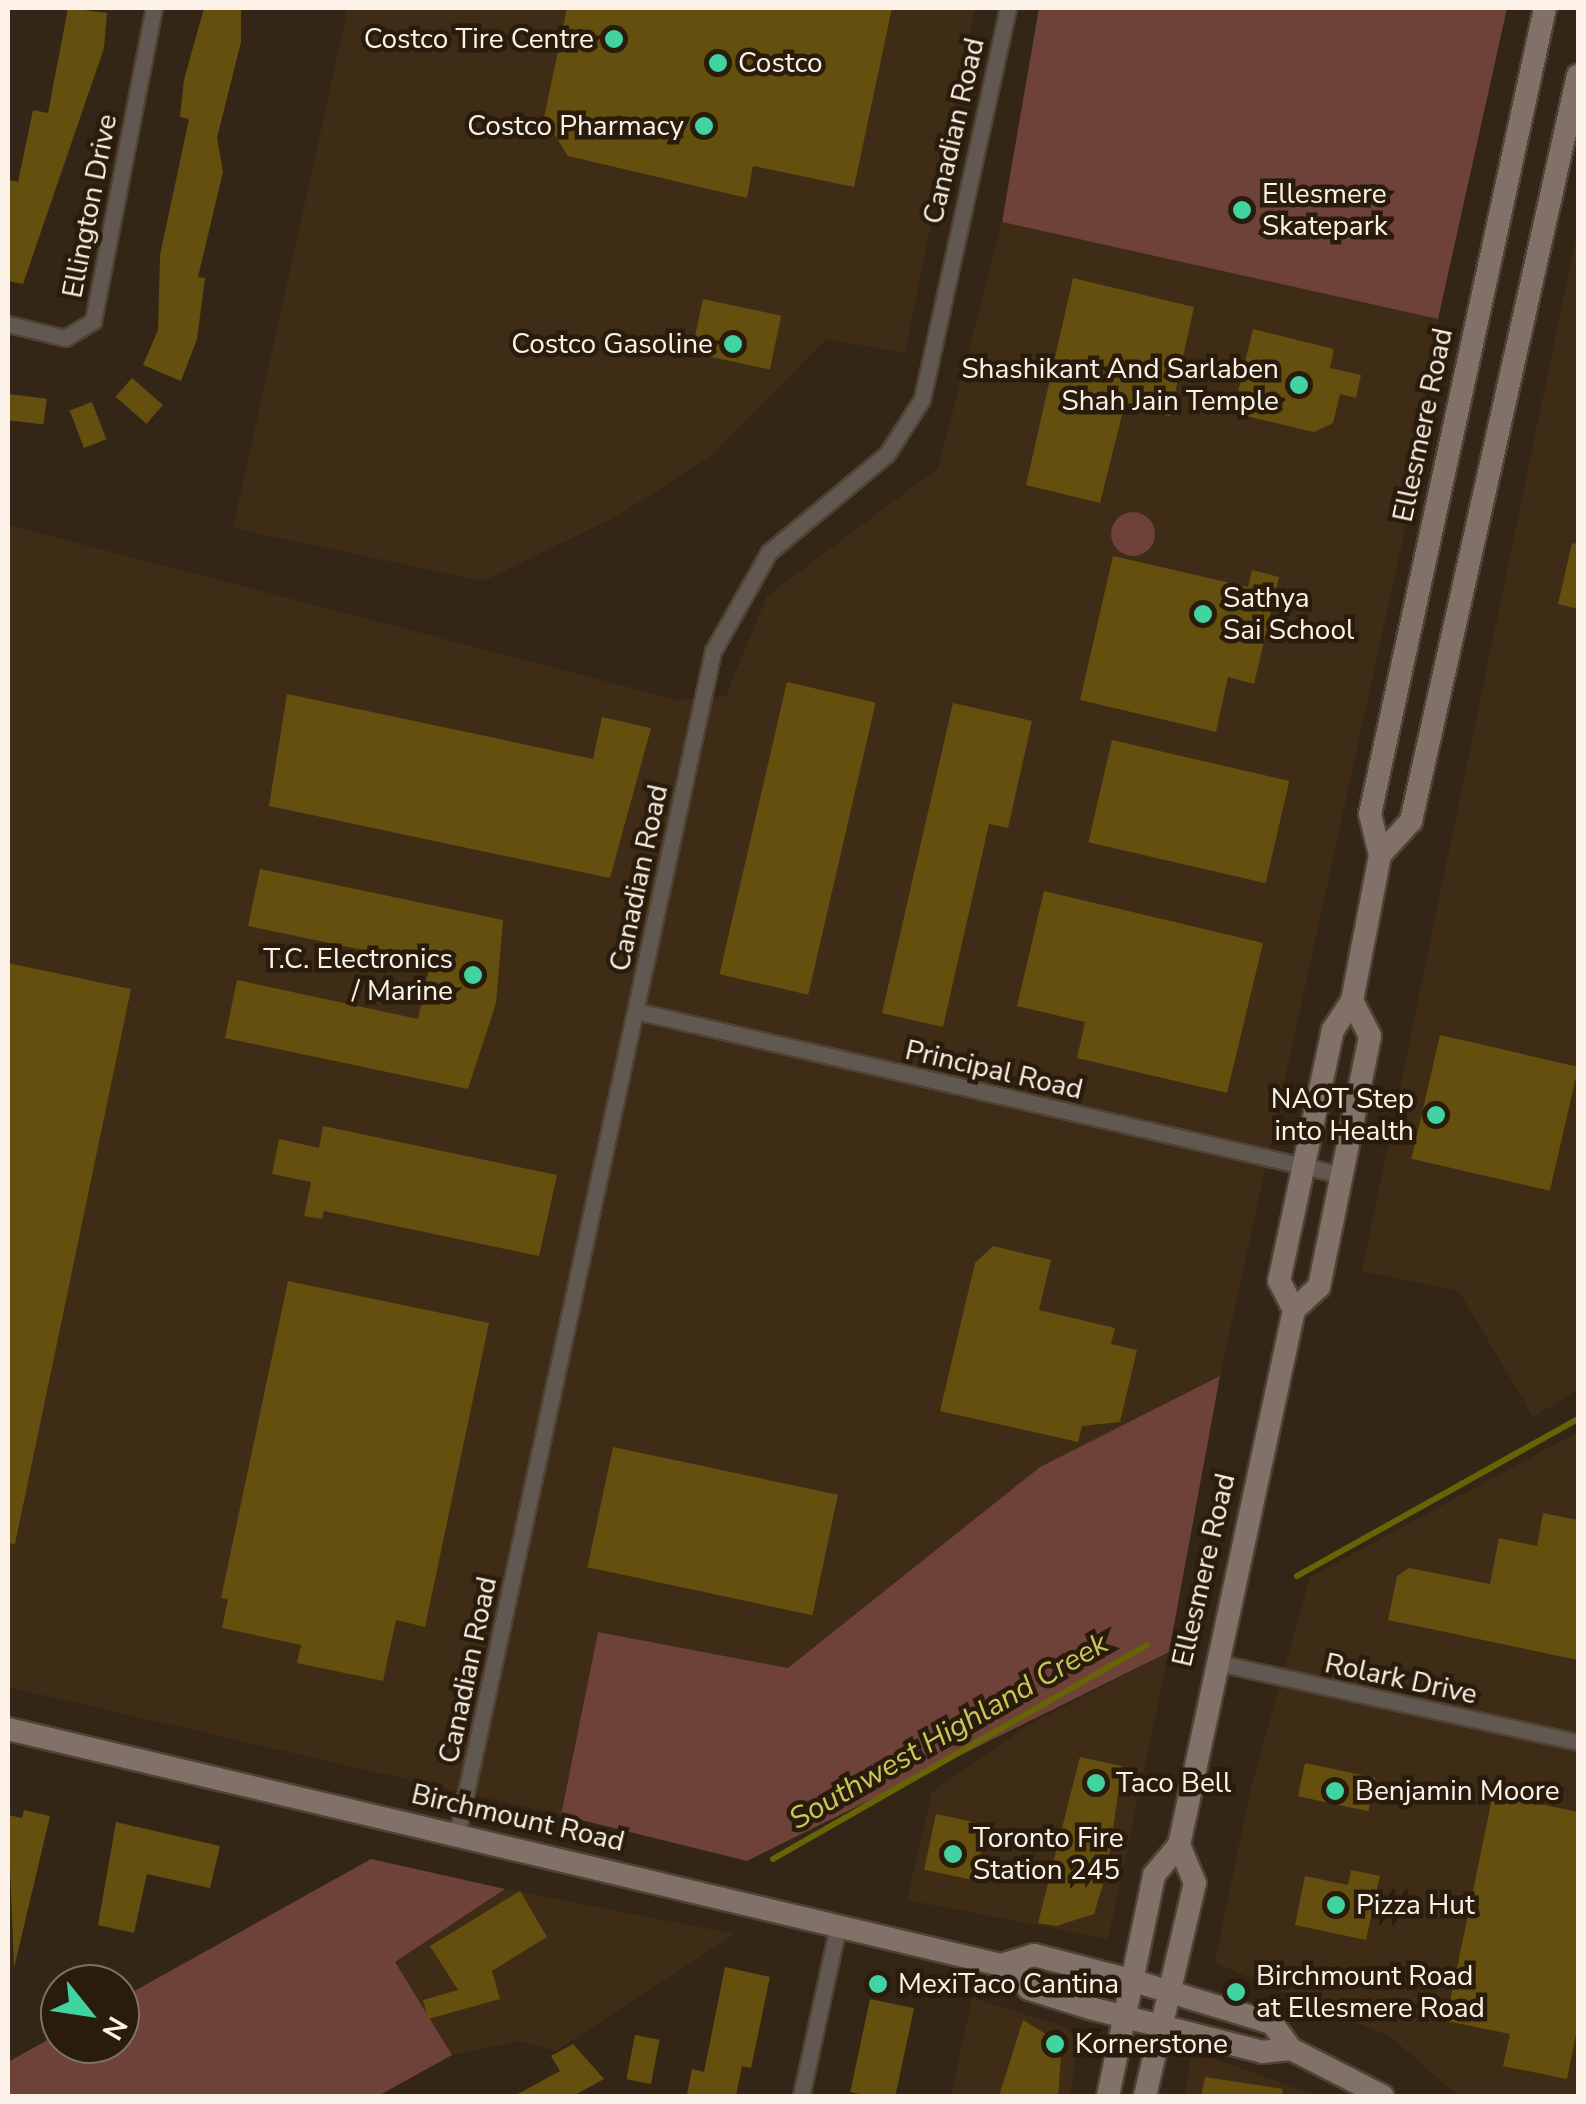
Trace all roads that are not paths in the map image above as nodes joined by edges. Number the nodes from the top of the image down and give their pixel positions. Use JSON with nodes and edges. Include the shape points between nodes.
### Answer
{"nodes":[{"id":1,"x":154,"y":8,"type":"edge"},
{"id":2,"x":1008,"y":8,"type":"edge"},
{"id":3,"x":1545,"y":8,"type":"edge"},
{"id":4,"x":1578,"y":75,"type":"edge"},
{"id":5,"x":8,"y":324,"type":"edge"},
{"id":6,"x":1446,"y":468,"type":"junction"},
{"id":7,"x":1483,"y":477,"type":"junction"},
{"id":8,"x":1380,"y":855,"type":"junction"},
{"id":9,"x":1352,"y":1001,"type":"junction"},
{"id":10,"x":636,"y":1010,"type":"junction"},
{"id":11,"x":1304,"y":1168,"type":"junction"},
{"id":12,"x":1342,"y":1175,"type":"junction"},
{"id":13,"x":1294,"y":1310,"type":"junction"},
{"id":14,"x":1214,"y":1662,"type":"junction"},
{"id":15,"x":8,"y":1729,"type":"edge"},
{"id":16,"x":1578,"y":1742,"type":"edge"},
{"id":17,"x":457,"y":1834,"type":"junction"},
{"id":18,"x":1179,"y":1845,"type":"junction"},
{"id":19,"x":838,"y":1926,"type":"junction"},
{"id":20,"x":1013,"y":1967,"type":"junction"},
{"id":21,"x":1131,"y":1980,"type":"junction"},
{"id":22,"x":1169,"y":1992,"type":"junction"},
{"id":23,"x":1124,"y":2014,"type":"junction"},
{"id":24,"x":1161,"y":2023,"type":"junction"},
{"id":25,"x":1291,"y":2049,"type":"junction"},
{"id":26,"x":801,"y":2096,"type":"edge"},
{"id":27,"x":1108,"y":2096,"type":"edge"},
{"id":28,"x":1144,"y":2096,"type":"edge"},
{"id":29,"x":1383,"y":2096,"type":"edge"}],
"edges":[{"from":1,"to":5,"type":"street","name":"Ellington Drive","via":[[93,320],[65,338]]},
{"from":2,"to":10,"type":"street","name":"Canadian Road","via":[[922,398],[887,454],[769,552],[719,632]]},
{"from":3,"to":6,"type":"main road","name":"Ellesmere Road"},
{"from":4,"to":7,"type":"main road","name":"Ellesmere Road"},
{"from":6,"to":7,"type":"main road"},
{"from":6,"to":8,"type":"main road","name":"Ellesmere Road","via":[[1370,814]]},
{"from":7,"to":8,"type":"main road","name":"Ellesmere Road","via":[[1411,822]]},
{"from":8,"to":9,"type":"main road","name":"Ellesmere Road"},
{"from":9,"to":11,"type":"main road","name":"Ellesmere Road","via":[[1333,1030]]},
{"from":9,"to":12,"type":"main road","name":"Ellesmere Road","via":[[1370,1036]]},
{"from":10,"to":11,"type":"street","name":"Principal Road"},
{"from":10,"to":17,"type":"street","name":"Canadian Road"},
{"from":11,"to":12,"type":"street","name":"Principal Road"},
{"from":11,"to":13,"type":"main road","name":"Ellesmere Road","via":[[1279,1281]]},
{"from":12,"to":13,"type":"main road","name":"Ellesmere Road","via":[[1319,1288]]},
{"from":13,"to":14,"type":"main road","name":"Ellesmere Road"},
{"from":14,"to":16,"type":"street","name":"Rolark Drive"},
{"from":14,"to":18,"type":"main road","name":"Ellesmere Road"},
{"from":15,"to":17,"type":"main road","name":"Birchmount Road"},
{"from":17,"to":19,"type":"main road","name":"Birchmount Road"},
{"from":18,"to":21,"type":"main road","name":"Ellesmere Road","via":[[1154,1875]]},
{"from":18,"to":22,"type":"main road","name":"Ellesmere Road","via":[[1195,1882]]},
{"from":19,"to":20,"type":"main road","name":"Birchmount Road"},
{"from":19,"to":26,"type":"street"},
{"from":20,"to":21,"type":"main road","name":"Birchmount Road","via":[[1034,1955]]},
{"from":20,"to":23,"type":"main road","name":"Birchmount Road","via":[[1029,1989]]},
{"from":21,"to":22,"type":"main road","name":"Birchmount Road"},
{"from":21,"to":23,"type":"main road","name":"Ellesmere Road"},
{"from":22,"to":24,"type":"main road","name":"Ellesmere Road"},
{"from":22,"to":25,"type":"main road","name":"Birchmount Road","via":[[1272,2024]]},
{"from":23,"to":24,"type":"main road","name":"Birchmount Road"},
{"from":23,"to":27,"type":"main road","name":"Ellesmere Road"},
{"from":24,"to":25,"type":"main road","name":"Birchmount Road","via":[[1262,2052]]},
{"from":24,"to":28,"type":"main road","name":"Ellesmere Road"},
{"from":25,"to":29,"type":"main road","name":"Birchmount Road"}]}
